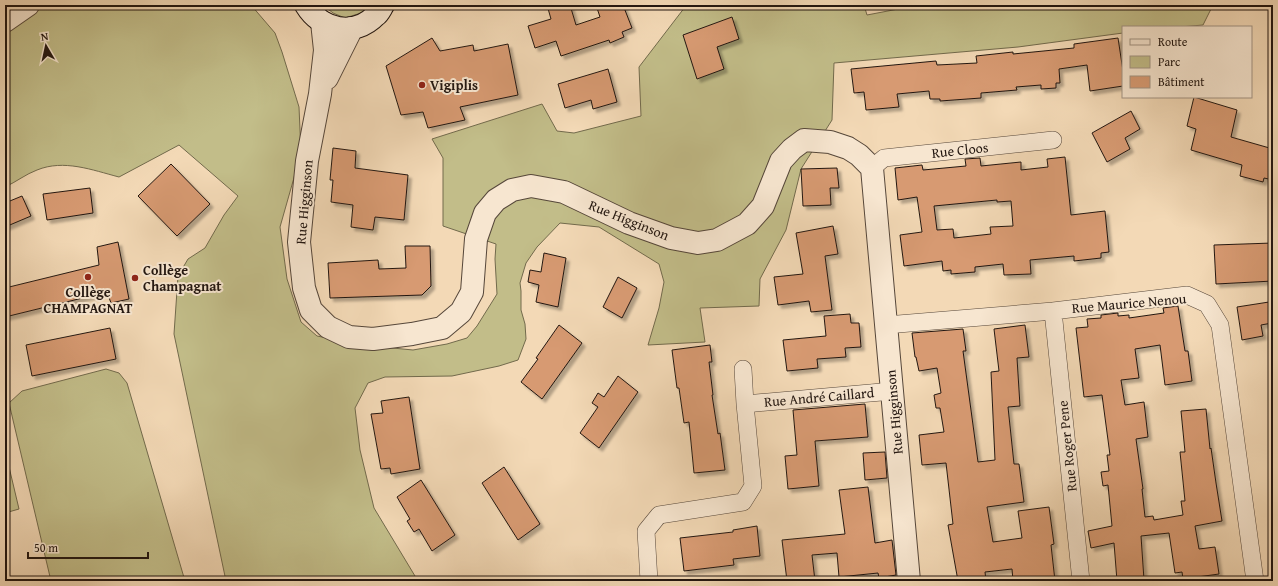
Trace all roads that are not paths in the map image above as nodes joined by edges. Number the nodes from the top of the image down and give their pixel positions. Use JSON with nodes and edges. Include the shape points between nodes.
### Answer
{"nodes":[{"id":1,"x":28,"y":5,"type":"edge"},
{"id":2,"x":306,"y":5,"type":"edge"},
{"id":3,"x":383,"y":5,"type":"edge"},
{"id":4,"x":5,"y":20,"type":"edge"},
{"id":5,"x":322,"y":22,"type":"junction"},
{"id":6,"x":352,"y":28,"type":"junction"},
{"id":7,"x":320,"y":94,"type":"junction"},
{"id":8,"x":1053,"y":140,"type":"dead end"},
{"id":9,"x":872,"y":168,"type":"junction"},
{"id":10,"x":1053,"y":311,"type":"junction"},
{"id":11,"x":886,"y":325,"type":"junction"},
{"id":12,"x":743,"y":369,"type":"dead end"},
{"id":13,"x":893,"y":391,"type":"junction"},
{"id":14,"x":745,"y":404,"type":"junction"},
{"id":15,"x":649,"y":581,"type":"edge"},
{"id":16,"x":910,"y":581,"type":"edge"},
{"id":17,"x":1081,"y":581,"type":"edge"},
{"id":18,"x":1255,"y":581,"type":"edge"}],
"edges":[{"from":1,"to":4,"type":"street"},
{"from":2,"to":5,"type":"street"},
{"from":3,"to":6,"type":"street","via":[[365,24]]},
{"from":5,"to":6,"type":"street","via":[[331,27]]},
{"from":5,"to":7,"type":"street","name":"Rue Higginson","via":[[325,50]]},
{"from":6,"to":7,"type":"street","name":"Rue Higginson"},
{"from":7,"to":9,"type":"street","name":"Rue Higginson","via":[[307,161],[299,242],[304,288],[311,310],[328,327],[349,337],[373,339],[442,328],[461,312],[472,292],[476,238],[485,214],[496,200],[512,190],[531,186],[564,192],[629,223],[671,238],[698,243],[716,240],[747,224],[763,206],[781,161],[804,140],[830,142],[848,148]]},
{"from":8,"to":9,"type":"street","name":"Rue Cloos","via":[[884,158]]},
{"from":9,"to":11,"type":"street","name":"Rue Higginson"},
{"from":10,"to":11,"type":"street","name":"Rue Maurice Nenou"},
{"from":10,"to":17,"type":"street","name":"Rue Roger Pene"},
{"from":10,"to":18,"type":"street","name":"Rue Maurice Nenou","via":[[1187,295],[1207,304],[1220,325]]},
{"from":11,"to":13,"type":"street","name":"Rue Higginson"},
{"from":12,"to":14,"type":"street","name":"Rue André Caillard"},
{"from":13,"to":14,"type":"street","name":"Rue André Caillard"},
{"from":13,"to":16,"type":"street","name":"Rue Higginson"},
{"from":14,"to":15,"type":"street","name":"Rue André Caillard","via":[[753,486],[743,502],[659,515],[646,531]]}]}
